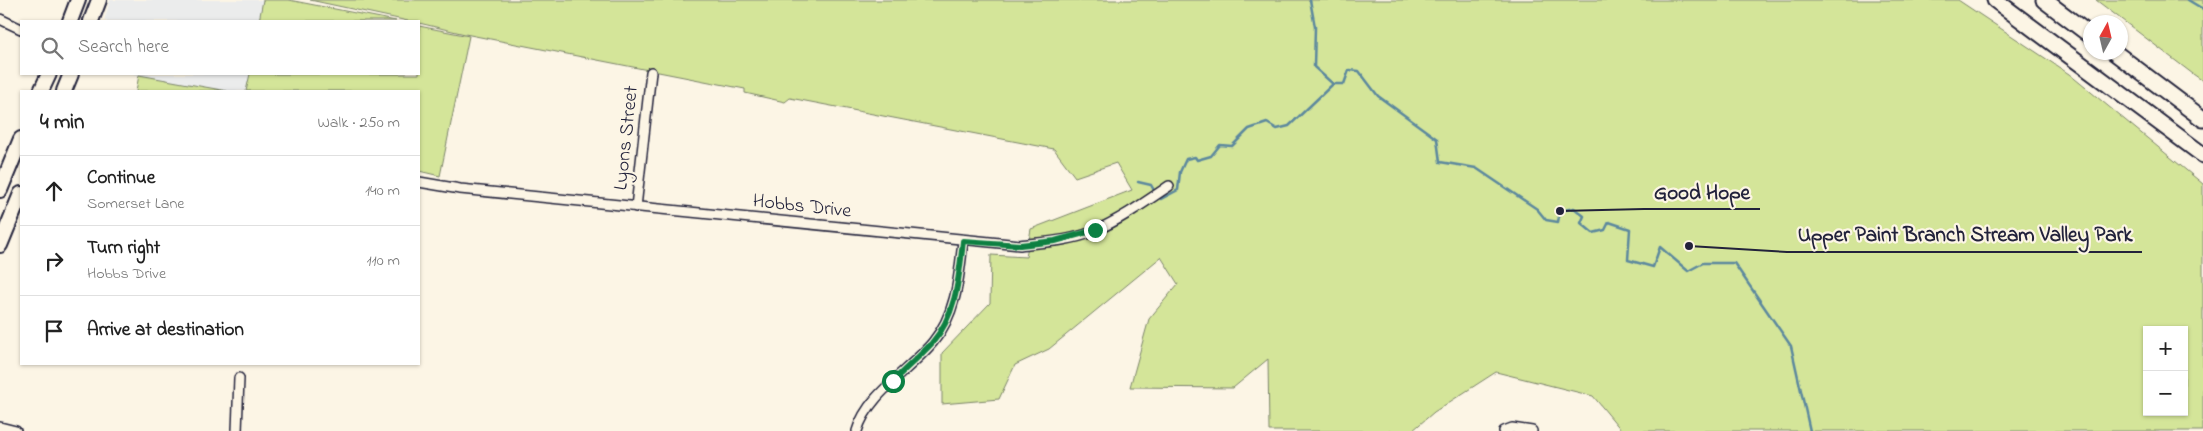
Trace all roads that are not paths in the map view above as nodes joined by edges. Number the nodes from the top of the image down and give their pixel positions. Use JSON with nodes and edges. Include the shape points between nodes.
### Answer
{"nodes":[{"id":1,"x":78,"y":0,"type":"edge"},
{"id":2,"x":99,"y":0,"type":"edge"},
{"id":3,"x":1996,"y":0,"type":"edge"},
{"id":4,"x":2044,"y":0,"type":"edge"},
{"id":5,"x":0,"y":20,"type":"edge"},
{"id":6,"x":70,"y":20,"type":"edge"},
{"id":7,"x":91,"y":20,"type":"edge"},
{"id":8,"x":20,"y":29,"type":"edge"},
{"id":9,"x":2083,"y":30,"type":"edge"},
{"id":10,"x":2125,"y":60,"type":"edge"},
{"id":11,"x":651,"y":72,"type":"dead end"},
{"id":12,"x":49,"y":75,"type":"edge"},
{"id":13,"x":71,"y":75,"type":"edge"},
{"id":14,"x":41,"y":90,"type":"edge"},
{"id":15,"x":64,"y":90,"type":"edge"},
{"id":16,"x":2203,"y":119,"type":"edge"},
{"id":17,"x":20,"y":141,"type":"edge"},
{"id":18,"x":2203,"y":155,"type":"edge"},
{"id":19,"x":420,"y":182,"type":"edge"},
{"id":20,"x":1169,"y":186,"type":"dead end"},
{"id":21,"x":0,"y":190,"type":"edge"},
{"id":22,"x":20,"y":196,"type":"edge"},
{"id":23,"x":636,"y":207,"type":"junction"},
{"id":24,"x":963,"y":241,"type":"junction"},
{"id":25,"x":0,"y":245,"type":"edge"},
{"id":26,"x":239,"y":378,"type":"dead end"},
{"id":27,"x":0,"y":427,"type":"edge"},
{"id":28,"x":16,"y":431,"type":"edge"},
{"id":29,"x":237,"y":431,"type":"edge"},
{"id":30,"x":857,"y":431,"type":"edge"},
{"id":31,"x":1504,"y":431,"type":"edge"},
{"id":32,"x":1532,"y":431,"type":"edge"}],
"edges":[{"from":1,"to":6,"type":"main road"},
{"from":2,"to":7,"type":"main road"},
{"from":3,"to":18,"type":"highway"},
{"from":4,"to":9,"type":"highway"},
{"from":5,"to":8,"type":"street"},
{"from":10,"to":16,"type":"highway"},
{"from":11,"to":23,"type":"street","name":"Lyons Street"},
{"from":12,"to":14,"type":"main road"},
{"from":13,"to":15,"type":"main road"},
{"from":17,"to":21,"type":"main road"},
{"from":19,"to":23,"type":"street","name":"Hobbs Drive"},
{"from":20,"to":24,"type":"street","name":"Hobbs Drive","via":[[1124,216],[1091,232],[1020,245]]},
{"from":22,"to":25,"type":"main road"},
{"from":23,"to":24,"type":"street","name":"Hobbs Drive"},
{"from":24,"to":30,"type":"street","via":[[958,286],[946,321],[933,342],[869,407]]},
{"from":26,"to":29,"type":"street"},
{"from":27,"to":28,"type":"street"},
{"from":31,"to":32,"type":"street","via":[[1512,428]]}]}
